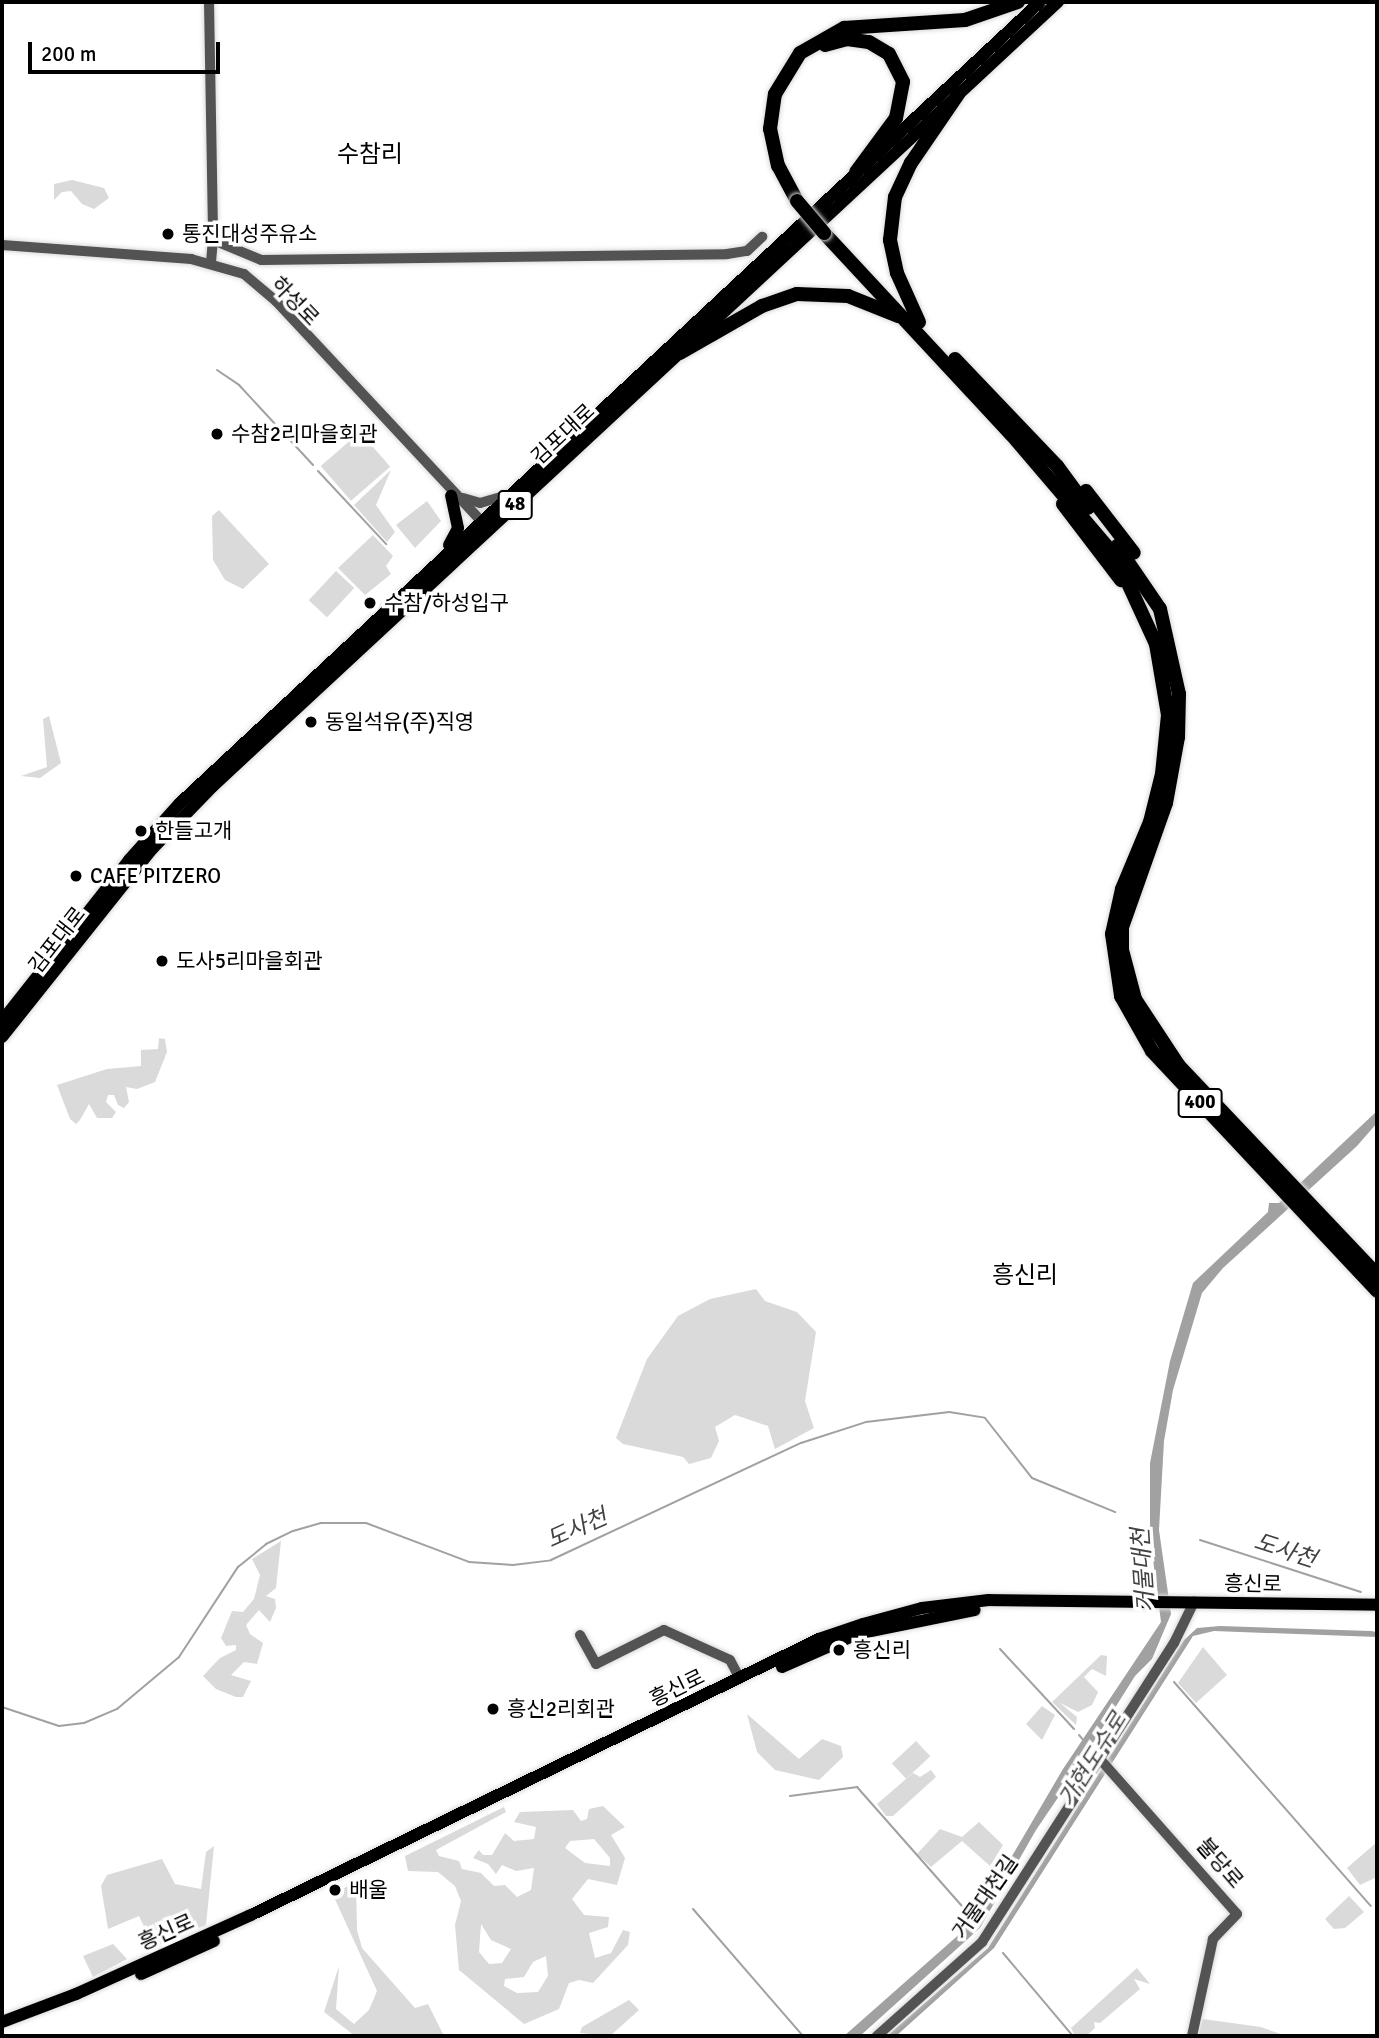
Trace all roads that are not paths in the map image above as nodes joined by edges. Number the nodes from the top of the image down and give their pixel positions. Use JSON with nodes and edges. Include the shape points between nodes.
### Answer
{"nodes":[{"id":1,"x":209,"y":2,"type":"edge"},
{"id":2,"x":1018,"y":2,"type":"edge"},
{"id":3,"x":1040,"y":2,"type":"edge"},
{"id":4,"x":1058,"y":2,"type":"edge"},
{"id":5,"x":959,"y":93,"type":"junction"},
{"id":6,"x":856,"y":172,"type":"junction"},
{"id":7,"x":800,"y":200,"type":"junction"},
{"id":8,"x":762,"y":237,"type":"dead end"},
{"id":9,"x":213,"y":240,"type":"junction"},
{"id":10,"x":2,"y":247,"type":"edge"},
{"id":11,"x":211,"y":262,"type":"junction"},
{"id":12,"x":912,"y":321,"type":"junction"},
{"id":13,"x":680,"y":353,"type":"junction"},
{"id":14,"x":1051,"y":470,"type":"junction"},
{"id":15,"x":454,"y":495,"type":"junction"},
{"id":16,"x":509,"y":495,"type":"junction"},
{"id":17,"x":483,"y":527,"type":"junction"},
{"id":18,"x":439,"y":560,"type":"junction"},
{"id":19,"x":2,"y":1021,"type":"edge"},
{"id":20,"x":2,"y":1037,"type":"edge"},
{"id":21,"x":1277,"y":1177,"type":"junction"},
{"id":22,"x":1309,"y":1210,"type":"junction"},
{"id":23,"x":1377,"y":1275,"type":"edge"},
{"id":24,"x":1377,"y":1291,"type":"edge"},
{"id":25,"x":1377,"y":1605,"type":"edge"},
{"id":26,"x":1151,"y":1606,"type":"junction"},
{"id":27,"x":1186,"y":1606,"type":"junction"},
{"id":28,"x":1377,"y":1612,"type":"edge"},
{"id":29,"x":580,"y":1635,"type":"dead end"},
{"id":30,"x":740,"y":1679,"type":"junction"},
{"id":31,"x":1099,"y":1758,"type":"junction"},
{"id":32,"x":2,"y":2022,"type":"edge"},
{"id":33,"x":2,"y":2031,"type":"edge"},
{"id":34,"x":877,"y":2036,"type":"edge"},
{"id":35,"x":1192,"y":2036,"type":"edge"}],
"edges":[{"from":1,"to":9,"type":"street"},
{"from":2,"to":7,"type":"highway","via":[[965,20],[844,28],[800,53],[783,77],[771,112],[773,149]]},
{"from":3,"to":6,"type":"main road","name":"김포대로","number":"48"},
{"from":4,"to":5,"type":"main road","name":"김포대로","number":"48"},
{"from":5,"to":12,"type":"highway","via":[[911,163],[895,197],[890,240]]},
{"from":5,"to":13,"type":"main road","name":"김포대로","number":"48"},
{"from":6,"to":7,"type":"highway","via":[[896,118],[904,82],[896,63],[880,47],[847,39],[822,46],[798,66],[778,111],[782,157]]},
{"from":6,"to":16,"type":"main road","name":"김포대로","number":"48"},
{"from":7,"to":12,"type":"highway","bridge":true},
{"from":8,"to":9,"type":"street","name":"하성로","via":[[747,251],[727,254],[261,260]]},
{"from":9,"to":11,"type":"street"},
{"from":10,"to":11,"type":"street","name":"하성로"},
{"from":10,"to":15,"type":"street","name":"하성로","via":[[200,264],[241,277],[274,305]]},
{"from":11,"to":15,"type":"street","name":"하성로","via":[[237,271],[264,290]]},
{"from":12,"to":13,"type":"highway","via":[[848,296],[797,294],[762,306]]},
{"from":12,"to":14,"type":"highway"},
{"from":13,"to":17,"type":"main road","name":"김포대로","number":"48"},
{"from":14,"to":21,"type":"highway","number":"400","via":[[1148,585],[1172,649],[1179,722],[1166,803],[1127,908],[1122,950],[1135,999],[1179,1066]]},
{"from":14,"to":21,"type":"highway","number":"400","via":[[1107,544],[1132,589],[1163,666],[1168,715],[1162,775],[1150,822],[1122,889],[1112,934],[1113,969],[1131,1020],[1152,1051]]},
{"from":15,"to":16,"type":"street","via":[[480,503]]},
{"from":15,"to":17,"type":"street","name":"하성로"},
{"from":15,"to":18,"type":"main road","via":[[458,528]]},
{"from":16,"to":17,"type":"main road","name":"김포대로","number":"48"},
{"from":17,"to":18,"type":"main road","name":"김포대로","number":"48"},
{"from":17,"to":20,"type":"main road","name":"김포대로","number":"48","via":[[170,828]]},
{"from":18,"to":19,"type":"main road","name":"김포대로","number":"48","via":[[153,829]]},
{"from":21,"to":22,"type":"highway","number":"400"},
{"from":22,"to":23,"type":"highway","number":"400"},
{"from":22,"to":24,"type":"highway","number":"400"},
{"from":25,"to":27,"type":"main road","name":"흥신로"},
{"from":26,"to":27,"type":"main road","name":"흥신로"},
{"from":26,"to":30,"type":"main road","name":"흥신로","via":[[989,1600],[933,1606],[834,1633]]},
{"from":26,"to":33,"type":"main road","name":"흥신로","via":[[975,1610],[845,1638],[195,1950]]},
{"from":27,"to":28,"type":"main road","name":"흥신로"},
{"from":27,"to":31,"type":"street"},
{"from":29,"to":30,"type":"street","via":[[596,1664],[664,1630],[730,1660]]},
{"from":30,"to":32,"type":"main road","name":"흥신로","via":[[251,1915]]},
{"from":31,"to":34,"type":"street","name":"거물대천길","via":[[982,1942]]},
{"from":31,"to":35,"type":"street","name":"불당로","via":[[1237,1914],[1213,1939]]}]}
